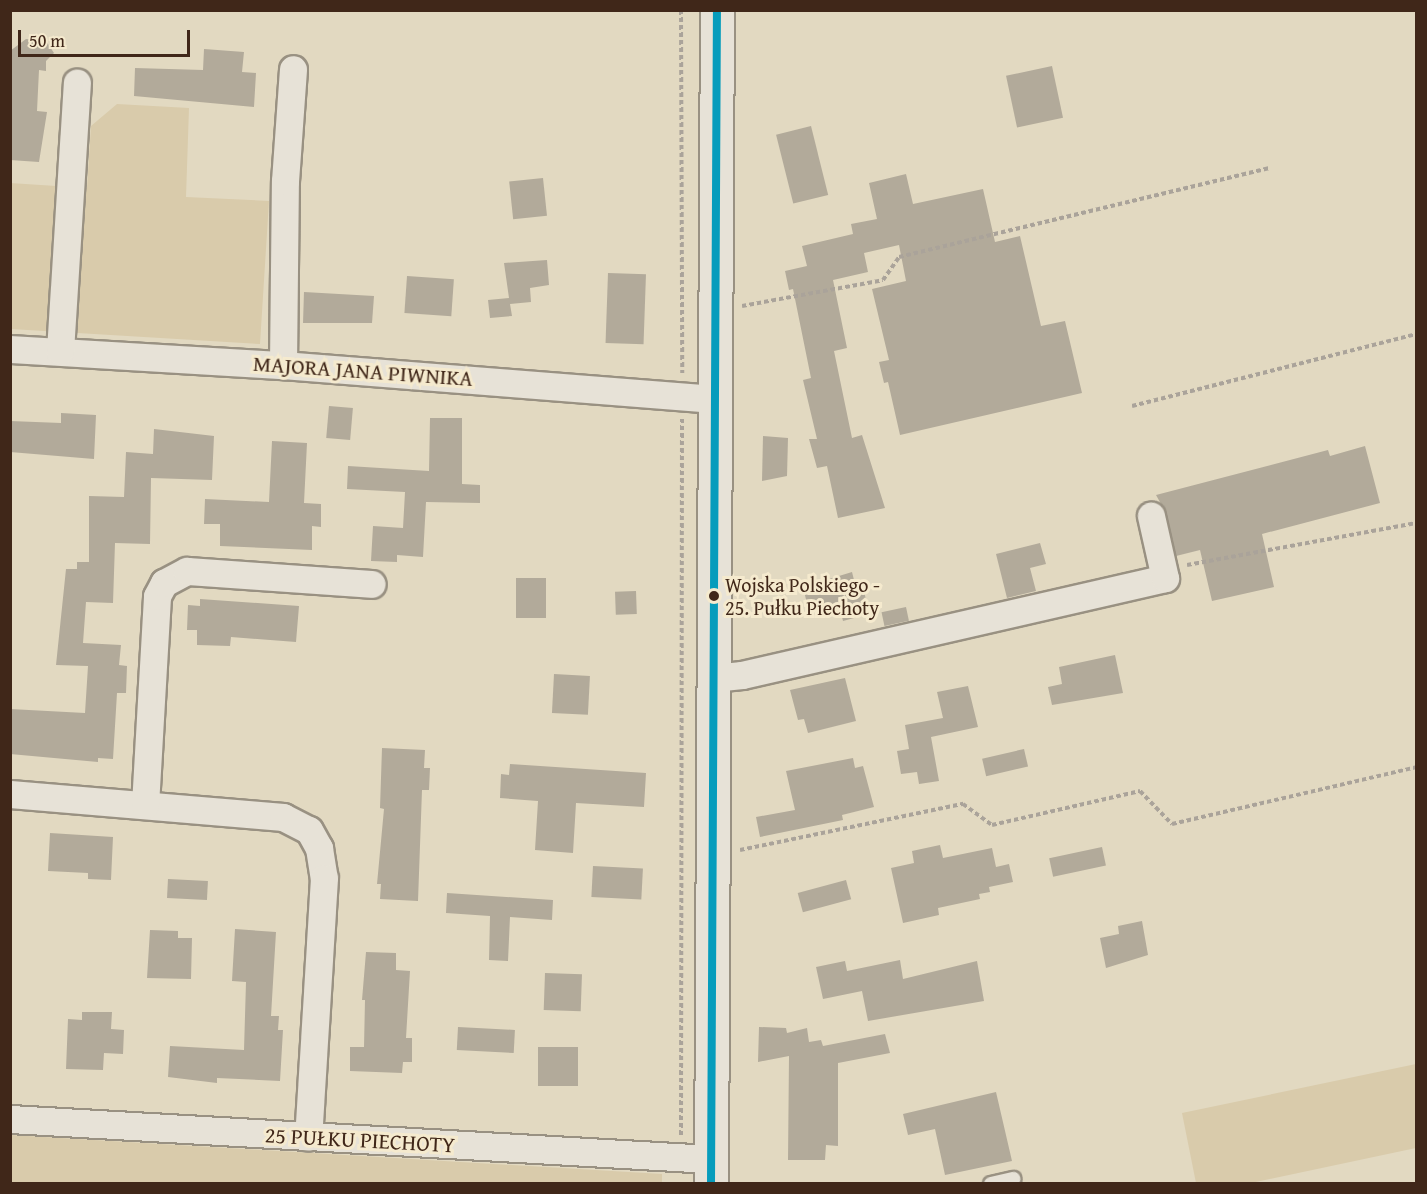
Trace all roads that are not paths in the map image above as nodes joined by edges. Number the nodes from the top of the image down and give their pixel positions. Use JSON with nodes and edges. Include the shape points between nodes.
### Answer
{"nodes":[{"id":1,"x":717,"y":10,"type":"edge"},
{"id":2,"x":293,"y":69,"type":"dead end"},
{"id":3,"x":77,"y":83,"type":"dead end"},
{"id":4,"x":10,"y":349,"type":"edge"},
{"id":5,"x":60,"y":351,"type":"junction"},
{"id":6,"x":283,"y":365,"type":"junction"},
{"id":7,"x":714,"y":399,"type":"junction"},
{"id":8,"x":1151,"y":516,"type":"dead end"},
{"id":9,"x":372,"y":584,"type":"dead end"},
{"id":10,"x":713,"y":678,"type":"junction"},
{"id":11,"x":10,"y":794,"type":"edge"},
{"id":12,"x":145,"y":805,"type":"junction"},
{"id":13,"x":10,"y":1119,"type":"edge"},
{"id":14,"x":308,"y":1137,"type":"junction"},
{"id":15,"x":700,"y":1167,"type":"edge"},
{"id":16,"x":1013,"y":1179,"type":"dead end"},
{"id":17,"x":991,"y":1184,"type":"edge"}],
"edges":[{"from":1,"to":7,"type":"main road"},
{"from":2,"to":6,"type":"street","via":[[285,181]]},
{"from":3,"to":5,"type":"street"},
{"from":4,"to":5,"type":"street","name":"MAJORA JANA PIWNIKA"},
{"from":5,"to":6,"type":"street","name":"MAJORA JANA PIWNIKA"},
{"from":6,"to":7,"type":"street","name":"MAJORA JANA PIWNIKA"},
{"from":7,"to":10,"type":"main road"},
{"from":8,"to":10,"type":"street","via":[[1165,578],[742,675]]},
{"from":9,"to":12,"type":"street","via":[[187,571],[164,583],[156,596]]},
{"from":10,"to":15,"type":"main road","via":[[712,851]]},
{"from":11,"to":12,"type":"street"},
{"from":12,"to":14,"type":"street","via":[[283,818],[304,824],[315,839],[324,878]]},
{"from":13,"to":14,"type":"street","name":"25 PUŁKU PIECHOTY"},
{"from":14,"to":15,"type":"street","name":"25 PUŁKU PIECHOTY"},
{"from":16,"to":17,"type":"lane"}]}
